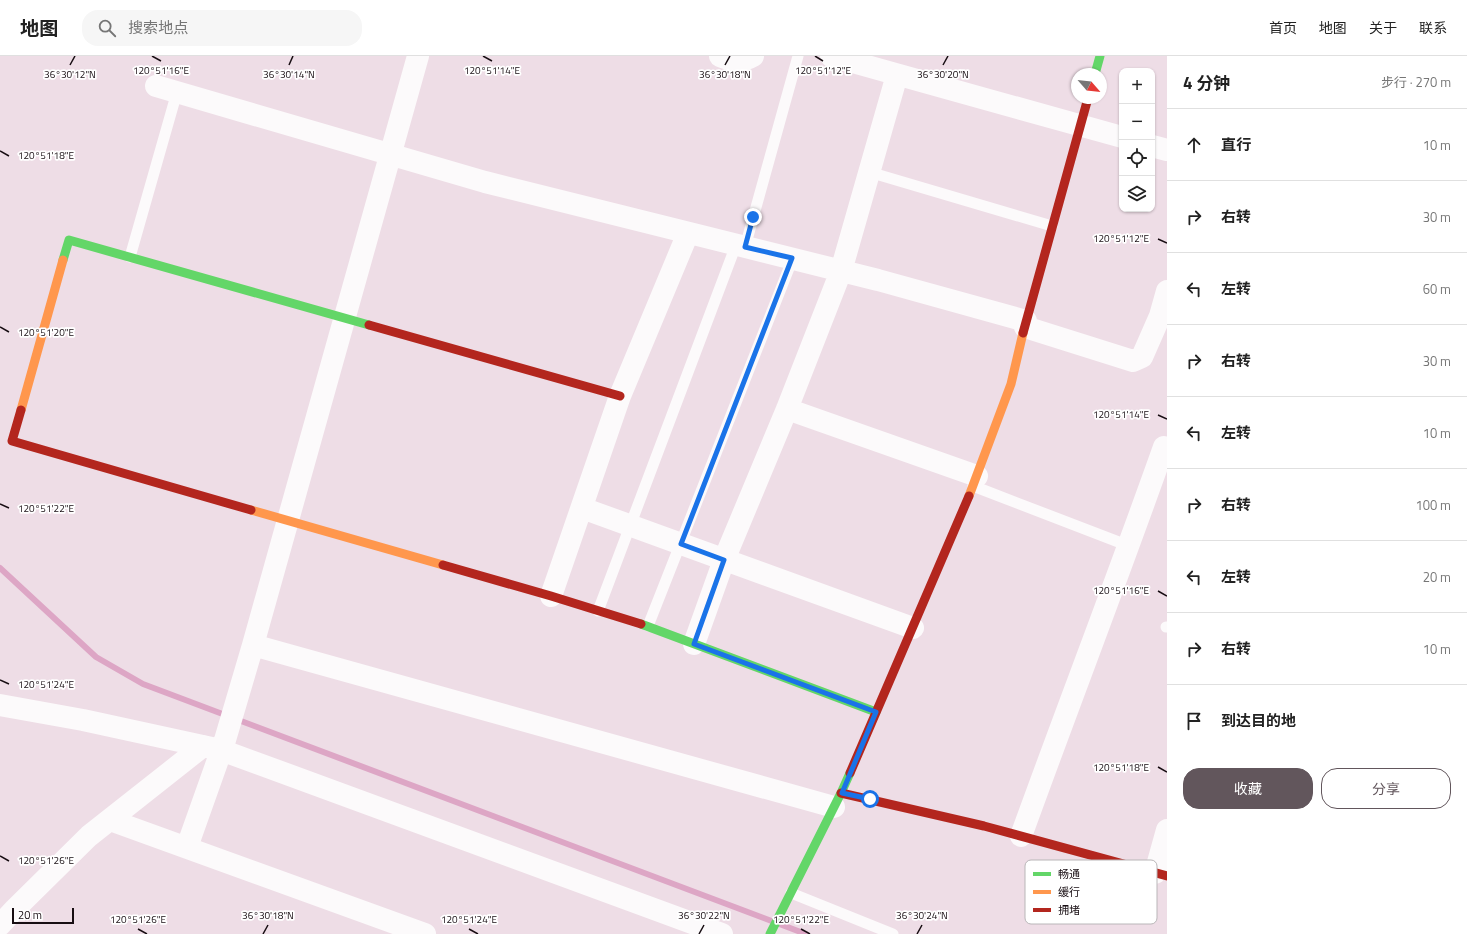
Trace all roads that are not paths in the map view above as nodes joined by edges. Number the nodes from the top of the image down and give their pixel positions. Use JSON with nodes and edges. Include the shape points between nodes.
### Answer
{"nodes":[{"id":1,"x":418,"y":56,"type":"edge"},
{"id":2,"x":720,"y":56,"type":"edge"},
{"id":3,"x":753,"y":56,"type":"edge"},
{"id":4,"x":798,"y":56,"type":"edge"},
{"id":5,"x":831,"y":56,"type":"edge"},
{"id":6,"x":1100,"y":56,"type":"edge"},
{"id":7,"x":1097,"y":68,"type":"edge"},
{"id":8,"x":897,"y":75,"type":"junction"},
{"id":9,"x":156,"y":86,"type":"dead end"},
{"id":10,"x":177,"y":92,"type":"junction"},
{"id":11,"x":1086,"y":104,"type":"edge"},
{"id":12,"x":1080,"y":126,"type":"junction"},
{"id":13,"x":1119,"y":136,"type":"edge"},
{"id":14,"x":1155,"y":147,"type":"edge"},
{"id":15,"x":1167,"y":150,"type":"edge"},
{"id":16,"x":390,"y":155,"type":"junction"},
{"id":17,"x":869,"y":172,"type":"junction"},
{"id":18,"x":1052,"y":226,"type":"junction"},
{"id":19,"x":688,"y":233,"type":"junction"},
{"id":20,"x":740,"y":246,"type":"junction"},
{"id":21,"x":130,"y":257,"type":"junction"},
{"id":22,"x":792,"y":258,"type":"junction"},
{"id":23,"x":841,"y":271,"type":"junction"},
{"id":24,"x":1167,"y":291,"type":"edge"},
{"id":25,"x":344,"y":318,"type":"junction"},
{"id":26,"x":1164,"y":318,"type":"edge"},
{"id":27,"x":1025,"y":324,"type":"junction"},
{"id":28,"x":620,"y":396,"type":"junction"},
{"id":29,"x":787,"y":408,"type":"junction"},
{"id":30,"x":1164,"y":447,"type":"dead end"},
{"id":31,"x":975,"y":481,"type":"junction"},
{"id":32,"x":582,"y":508,"type":"junction"},
{"id":33,"x":288,"y":520,"type":"junction"},
{"id":34,"x":630,"y":525,"type":"junction"},
{"id":35,"x":681,"y":544,"type":"junction"},
{"id":36,"x":1129,"y":546,"type":"junction"},
{"id":37,"x":724,"y":560,"type":"junction"},
{"id":38,"x":551,"y":596,"type":"junction"},
{"id":39,"x":598,"y":611,"type":"junction"},
{"id":40,"x":648,"y":626,"type":"junction"},
{"id":41,"x":913,"y":628,"type":"junction"},
{"id":42,"x":694,"y":644,"type":"junction"},
{"id":43,"x":253,"y":645,"type":"junction"},
{"id":44,"x":0,"y":705,"type":"edge"},
{"id":45,"x":876,"y":712,"type":"junction"},
{"id":46,"x":216,"y":745,"type":"junction"},
{"id":47,"x":838,"y":800,"type":"junction"},
{"id":48,"x":110,"y":820,"type":"junction"},
{"id":49,"x":1167,"y":830,"type":"edge"},
{"id":50,"x":1021,"y":836,"type":"junction"},
{"id":51,"x":187,"y":848,"type":"junction"},
{"id":52,"x":1108,"y":860,"type":"edge"},
{"id":53,"x":1157,"y":874,"type":"edge"},
{"id":54,"x":790,"y":895,"type":"junction"},
{"id":55,"x":0,"y":925,"type":"edge"},
{"id":56,"x":425,"y":934,"type":"edge"},
{"id":57,"x":722,"y":934,"type":"edge"},
{"id":58,"x":770,"y":934,"type":"edge"},
{"id":59,"x":893,"y":934,"type":"edge"}],
"edges":[{"from":1,"to":16,"type":"street"},
{"from":2,"to":3,"type":"street","via":[[733,61]]},
{"from":4,"to":20,"type":"lane"},
{"from":5,"to":8,"type":"street"},
{"from":6,"to":7,"type":"street"},
{"from":8,"to":12,"type":"street"},
{"from":8,"to":17,"type":"street"},
{"from":9,"to":10,"type":"street"},
{"from":10,"to":16,"type":"street"},
{"from":10,"to":21,"type":"lane"},
{"from":11,"to":12,"type":"street"},
{"from":12,"to":13,"type":"street"},
{"from":12,"to":18,"type":"street"},
{"from":14,"to":15,"type":"street"},
{"from":16,"to":19,"type":"street","via":[[485,182]]},
{"from":16,"to":25,"type":"street"},
{"from":17,"to":18,"type":"lane"},
{"from":17,"to":23,"type":"street"},
{"from":18,"to":27,"type":"street"},
{"from":19,"to":20,"type":"street"},
{"from":19,"to":28,"type":"street"},
{"from":20,"to":22,"type":"street"},
{"from":20,"to":34,"type":"lane"},
{"from":21,"to":25,"type":"street"},
{"from":21,"to":33,"type":"street","via":[[69,240],[12,441]]},
{"from":22,"to":23,"type":"street"},
{"from":22,"to":35,"type":"lane"},
{"from":23,"to":27,"type":"street"},
{"from":23,"to":29,"type":"street"},
{"from":24,"to":26,"type":"street"},
{"from":25,"to":28,"type":"street"},
{"from":25,"to":33,"type":"street"},
{"from":26,"to":27,"type":"street","via":[[1142,357],[1133,361]]},
{"from":27,"to":31,"type":"street","via":[[1011,384]]},
{"from":28,"to":32,"type":"street"},
{"from":29,"to":31,"type":"street"},
{"from":29,"to":37,"type":"street"},
{"from":30,"to":36,"type":"street"},
{"from":31,"to":36,"type":"lane"},
{"from":31,"to":41,"type":"street"},
{"from":32,"to":34,"type":"street"},
{"from":32,"to":38,"type":"street"},
{"from":33,"to":38,"type":"street"},
{"from":33,"to":43,"type":"street"},
{"from":34,"to":35,"type":"street"},
{"from":34,"to":39,"type":"lane"},
{"from":35,"to":37,"type":"street"},
{"from":35,"to":40,"type":"lane"},
{"from":36,"to":50,"type":"street"},
{"from":37,"to":41,"type":"street"},
{"from":37,"to":42,"type":"street"},
{"from":38,"to":39,"type":"street"},
{"from":39,"to":40,"type":"street"},
{"from":40,"to":42,"type":"street"},
{"from":41,"to":45,"type":"street"},
{"from":42,"to":45,"type":"street"},
{"from":43,"to":46,"type":"street","via":[[238,694]]},
{"from":43,"to":47,"type":"street"},
{"from":44,"to":46,"type":"street"},
{"from":45,"to":47,"type":"street"},
{"from":46,"to":48,"type":"street"},
{"from":46,"to":51,"type":"street"},
{"from":46,"to":57,"type":"street"},
{"from":47,"to":50,"type":"street","via":[[984,826]]},
{"from":47,"to":54,"type":"street"},
{"from":48,"to":51,"type":"street"},
{"from":48,"to":55,"type":"street","via":[[89,836]]},
{"from":49,"to":53,"type":"street"},
{"from":50,"to":52,"type":"street"},
{"from":51,"to":56,"type":"street"},
{"from":54,"to":58,"type":"street"},
{"from":54,"to":59,"type":"lane"}]}
